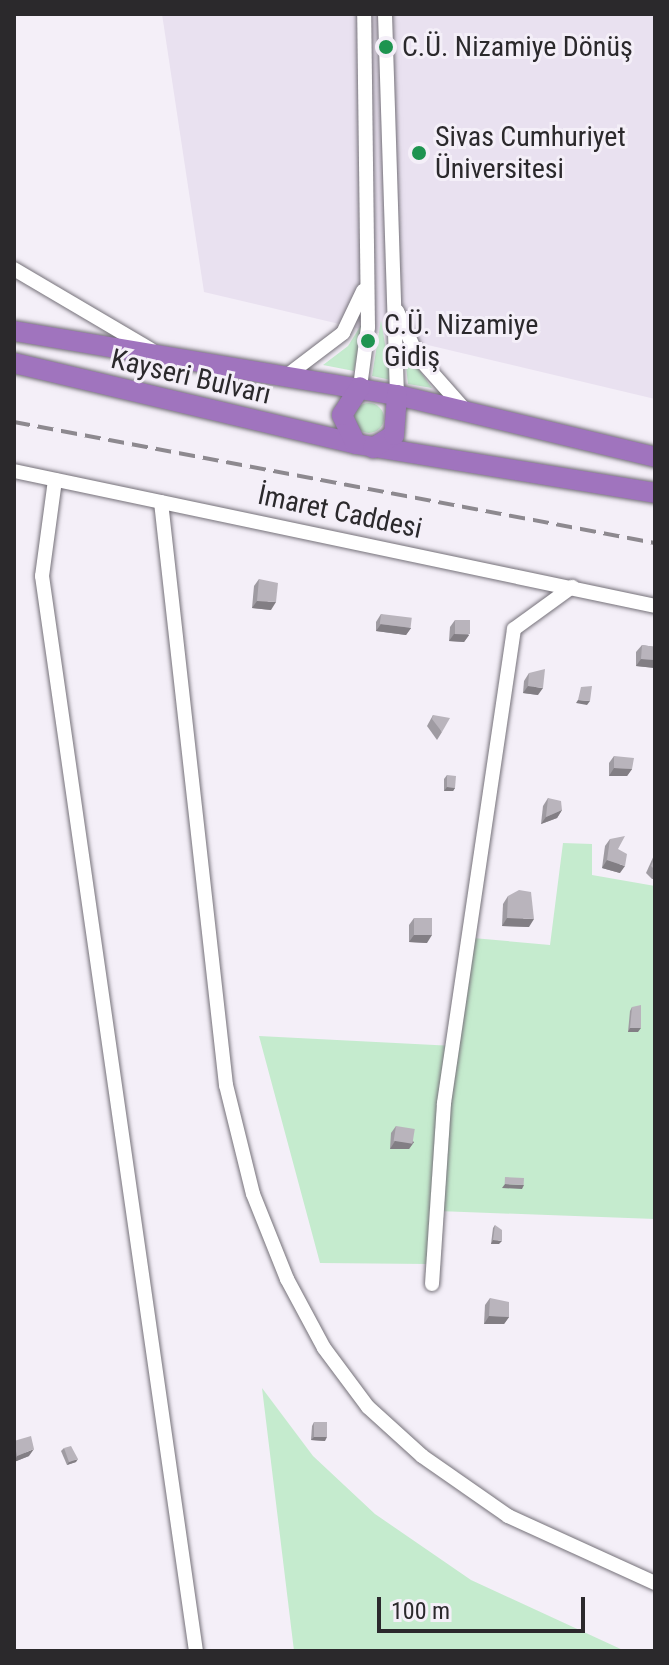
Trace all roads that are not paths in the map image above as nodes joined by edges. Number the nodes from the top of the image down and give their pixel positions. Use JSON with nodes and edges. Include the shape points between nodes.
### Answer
{"nodes":[{"id":1,"x":364,"y":14,"type":"edge"},
{"id":2,"x":385,"y":14,"type":"edge"},
{"id":3,"x":14,"y":269,"type":"edge"},
{"id":4,"x":366,"y":283,"type":"junction"},
{"id":5,"x":390,"y":289,"type":"junction"},
{"id":6,"x":14,"y":331,"type":"edge"},
{"id":7,"x":157,"y":353,"type":"junction"},
{"id":8,"x":14,"y":363,"type":"edge"},
{"id":9,"x":289,"y":374,"type":"junction"},
{"id":10,"x":360,"y":387,"type":"junction"},
{"id":11,"x":397,"y":395,"type":"junction"},
{"id":12,"x":466,"y":411,"type":"junction"},
{"id":13,"x":364,"y":446,"type":"junction"},
{"id":14,"x":655,"y":457,"type":"edge"},
{"id":15,"x":14,"y":471,"type":"edge"},
{"id":16,"x":55,"y":480,"type":"junction"},
{"id":17,"x":655,"y":493,"type":"edge"},
{"id":18,"x":161,"y":502,"type":"junction"},
{"id":19,"x":572,"y":587,"type":"junction"},
{"id":20,"x":655,"y":606,"type":"edge"},
{"id":21,"x":432,"y":1284,"type":"dead end"},
{"id":22,"x":655,"y":1583,"type":"edge"},
{"id":23,"x":196,"y":1651,"type":"edge"}],
"edges":[{"from":1,"to":4,"type":"street"},
{"from":2,"to":5,"type":"street"},
{"from":3,"to":7,"type":"street"},
{"from":4,"to":9,"type":"street","via":[[343,333]]},
{"from":4,"to":10,"type":"street"},
{"from":5,"to":11,"type":"street"},
{"from":5,"to":12,"type":"street","via":[[412,347]]},
{"from":6,"to":7,"type":"highway","name":"Kayseri Bulvarı"},
{"from":7,"to":9,"type":"highway","name":"Kayseri Bulvarı"},
{"from":8,"to":13,"type":"highway","name":"Kayseri Bulvarı"},
{"from":9,"to":10,"type":"highway","name":"Kayseri Bulvarı"},
{"from":10,"to":11,"type":"highway","name":"Kayseri Bulvarı"},
{"from":10,"to":13,"type":"highway","via":[[342,415]]},
{"from":11,"to":12,"type":"highway"},
{"from":11,"to":13,"type":"highway","via":[[394,435]]},
{"from":12,"to":14,"type":"highway"},
{"from":13,"to":17,"type":"highway","name":"Kayseri Bulvarı"},
{"from":15,"to":16,"type":"street","name":"İmaret Caddesi"},
{"from":16,"to":18,"type":"street","name":"İmaret Caddesi"},
{"from":16,"to":23,"type":"street","via":[[42,576]]},
{"from":18,"to":19,"type":"street","name":"İmaret Caddesi"},
{"from":18,"to":22,"type":"street","via":[[226,1085],[253,1194],[287,1279],[359,1395],[422,1456],[508,1516]]},
{"from":19,"to":20,"type":"street","name":"İmaret Caddesi"},
{"from":19,"to":21,"type":"street","via":[[514,629],[448,1072]]}]}
